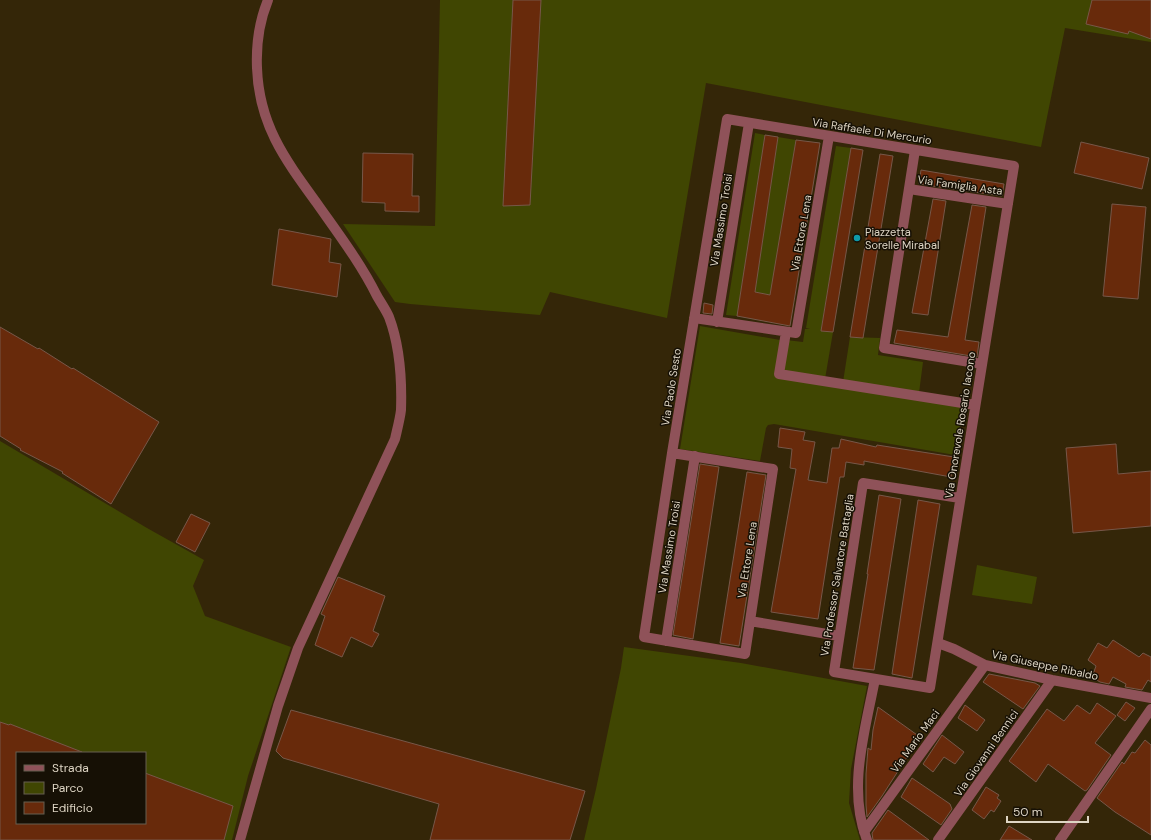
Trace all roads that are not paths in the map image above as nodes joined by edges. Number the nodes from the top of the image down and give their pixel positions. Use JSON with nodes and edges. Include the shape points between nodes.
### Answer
{"nodes":[{"id":1,"x":268,"y":0,"type":"edge"},
{"id":2,"x":727,"y":119,"type":"joint"},
{"id":3,"x":749,"y":123,"type":"junction"},
{"id":4,"x":829,"y":136,"type":"junction"},
{"id":5,"x":915,"y":150,"type":"junction"},
{"id":6,"x":1014,"y":166,"type":"joint"},
{"id":7,"x":909,"y":189,"type":"junction"},
{"id":8,"x":1008,"y":204,"type":"junction"},
{"id":9,"x":694,"y":318,"type":"junction"},
{"id":10,"x":717,"y":322,"type":"junction"},
{"id":11,"x":791,"y":332,"type":"junction"},
{"id":12,"x":982,"y":364,"type":"junction"},
{"id":13,"x":975,"y":405,"type":"junction"},
{"id":14,"x":672,"y":452,"type":"junction"},
{"id":15,"x":695,"y":456,"type":"junction"},
{"id":16,"x":960,"y":498,"type":"junction"},
{"id":17,"x":750,"y":621,"type":"junction"},
{"id":18,"x":839,"y":636,"type":"junction"},
{"id":19,"x":666,"y":641,"type":"junction"},
{"id":20,"x":938,"y":643,"type":"junction"},
{"id":21,"x":985,"y":664,"type":"junction"},
{"id":22,"x":875,"y":679,"type":"junction"},
{"id":23,"x":1052,"y":680,"type":"junction"},
{"id":24,"x":1151,"y":698,"type":"edge"},
{"id":25,"x":1151,"y":709,"type":"edge"},
{"id":26,"x":866,"y":836,"type":"edge"},
{"id":27,"x":240,"y":840,"type":"edge"},
{"id":28,"x":938,"y":840,"type":"edge"},
{"id":29,"x":1060,"y":840,"type":"edge"}],
"edges":[{"from":1,"to":27,"type":"street","via":[[258,31],[256,54],[257,80],[267,123],[276,144],[368,278],[388,316],[397,343],[401,411],[395,439],[298,648],[278,706]]},
{"from":2,"to":3,"type":"street","name":"Via Raffaele Di Mercurio"},
{"from":2,"to":9,"type":"street","name":"Via Paolo Sesto"},
{"from":3,"to":4,"type":"street","name":"Via Raffaele Di Mercurio"},
{"from":3,"to":10,"type":"street","name":"Via Massimo Troisi"},
{"from":4,"to":5,"type":"street","name":"Via Raffaele Di Mercurio"},
{"from":4,"to":11,"type":"street","name":"Via Ettore Lena"},
{"from":5,"to":6,"type":"street","name":"Via Raffaele Di Mercurio"},
{"from":5,"to":7,"type":"street"},
{"from":6,"to":8,"type":"street","name":"Via Onorevole Rosario Iacono"},
{"from":7,"to":8,"type":"street","name":"Via Famiglia Asta"},
{"from":7,"to":12,"type":"street","via":[[884,348]]},
{"from":8,"to":12,"type":"street","name":"Via Onorevole Rosario Iacono"},
{"from":9,"to":10,"type":"street"},
{"from":9,"to":14,"type":"street","name":"Via Paolo Sesto"},
{"from":10,"to":11,"type":"street"},
{"from":11,"to":13,"type":"street","name":"Via Ettore Lena","via":[[779,374]]},
{"from":12,"to":13,"type":"street","name":"Via Onorevole Rosario Iacono"},
{"from":13,"to":16,"type":"street","name":"Via Onorevole Rosario Iacono"},
{"from":14,"to":15,"type":"street"},
{"from":14,"to":19,"type":"street","name":"Via Paolo Sesto","via":[[644,637]]},
{"from":15,"to":17,"type":"street","name":"Via Ettore Lena","via":[[773,469]]},
{"from":15,"to":19,"type":"street","name":"Via Massimo Troisi"},
{"from":16,"to":18,"type":"street","name":"Via Professor Salvatore Battaglia","via":[[863,483]]},
{"from":16,"to":20,"type":"street","name":"Via Onorevole Rosario Iacono"},
{"from":17,"to":18,"type":"street"},
{"from":17,"to":19,"type":"street","name":"Via Ettore Lena","via":[[745,654]]},
{"from":18,"to":22,"type":"street","name":"Via Professor Salvatore Battaglia","via":[[834,672]]},
{"from":20,"to":21,"type":"street","name":"Via Giuseppe Ribaldo"},
{"from":20,"to":22,"type":"street","name":"Via Onorevole Rosario Iacono","via":[[930,688]]},
{"from":21,"to":23,"type":"street","name":"Via Giuseppe Ribaldo"},
{"from":21,"to":26,"type":"street","name":"Via Mario Maci"},
{"from":22,"to":26,"type":"street","via":[[858,771],[859,804]]},
{"from":23,"to":24,"type":"street","name":"Via Giuseppe Ribaldo"},
{"from":23,"to":28,"type":"street","name":"Via Giovanni Bennici"},
{"from":25,"to":29,"type":"street"}]}
